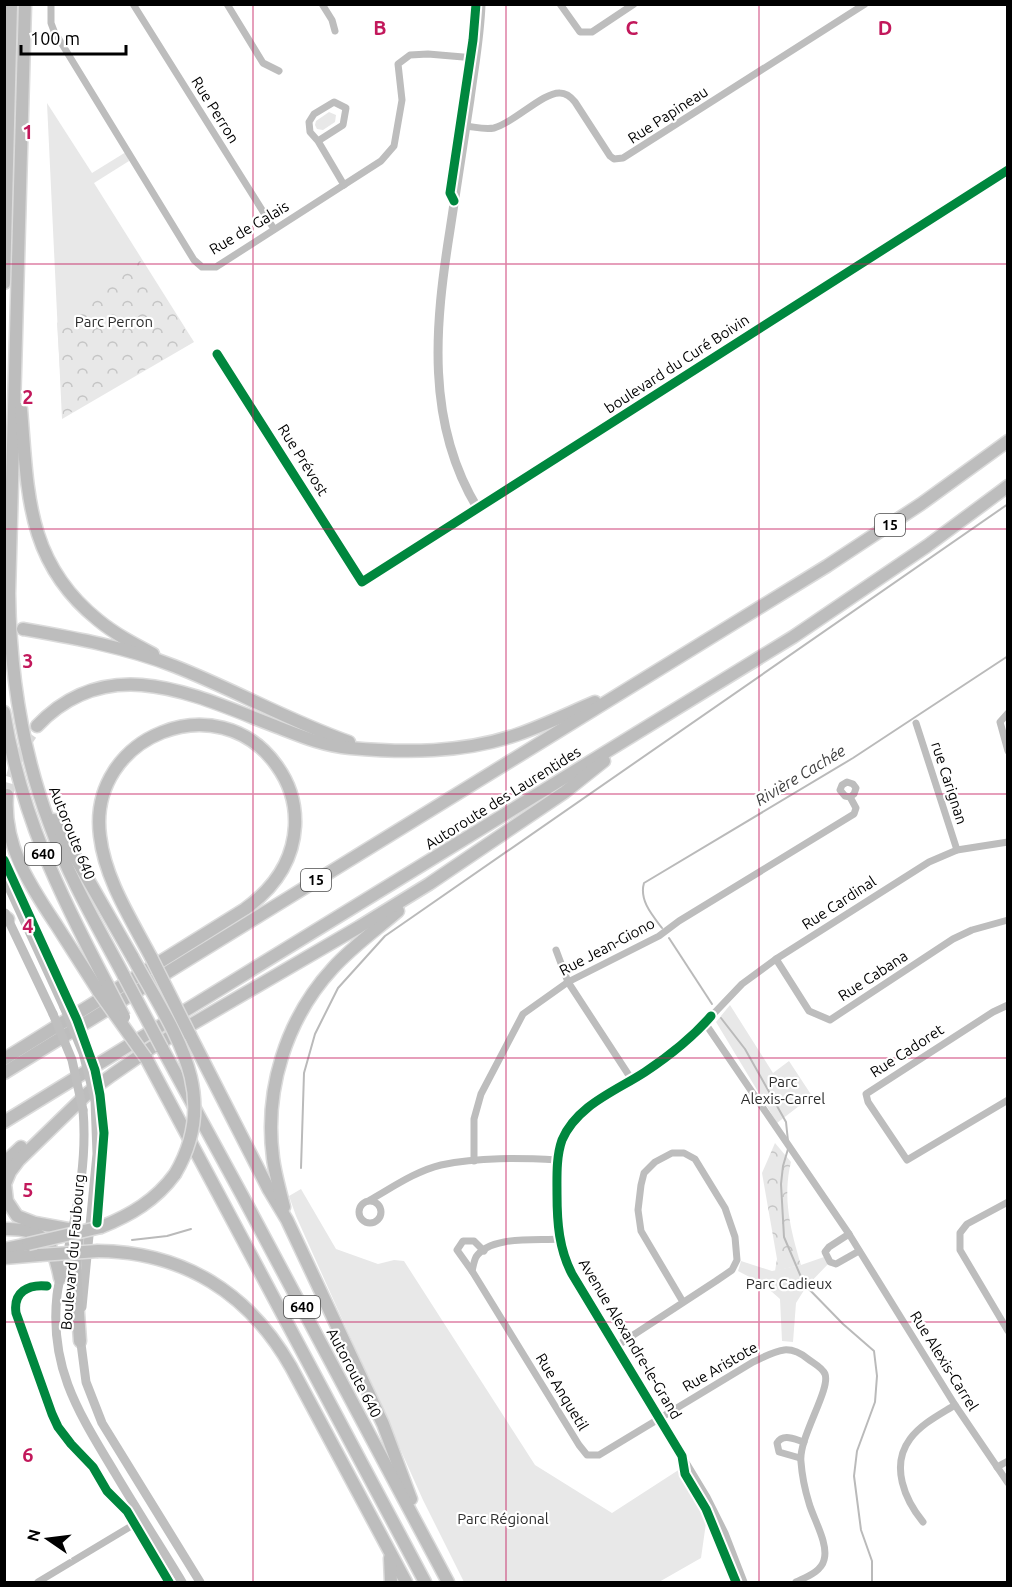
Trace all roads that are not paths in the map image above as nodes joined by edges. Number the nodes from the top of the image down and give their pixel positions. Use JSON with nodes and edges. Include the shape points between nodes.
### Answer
{"nodes":[{"id":1,"x":51,"y":4,"type":"edge"},
{"id":2,"x":133,"y":4,"type":"edge"},
{"id":3,"x":227,"y":4,"type":"edge"},
{"id":4,"x":322,"y":4,"type":"edge"},
{"id":5,"x":481,"y":4,"type":"edge"},
{"id":6,"x":560,"y":4,"type":"edge"},
{"id":7,"x":634,"y":4,"type":"edge"},
{"id":8,"x":865,"y":4,"type":"edge"},
{"id":9,"x":25,"y":5,"type":"edge"},
{"id":10,"x":8,"y":7,"type":"edge"},
{"id":11,"x":335,"y":31,"type":"dead end"},
{"id":12,"x":475,"y":58,"type":"junction"},
{"id":13,"x":279,"y":71,"type":"dead end"},
{"id":14,"x":466,"y":126,"type":"junction"},
{"id":15,"x":318,"y":141,"type":"junction"},
{"id":16,"x":1008,"y":170,"type":"edge"},
{"id":17,"x":344,"y":185,"type":"junction"},
{"id":18,"x":274,"y":230,"type":"junction"},
{"id":19,"x":4,"y":283,"type":"edge"},
{"id":20,"x":218,"y":354,"type":"dead end"},
{"id":21,"x":17,"y":360,"type":"junction"},
{"id":22,"x":1008,"y":441,"type":"edge"},
{"id":23,"x":1008,"y":486,"type":"edge"},
{"id":24,"x":478,"y":508,"type":"junction"},
{"id":25,"x":362,"y":582,"type":"joint"},
{"id":26,"x":23,"y":628,"type":"dead end"},
{"id":27,"x":171,"y":665,"type":"junction"},
{"id":28,"x":629,"y":688,"type":"junction"},
{"id":29,"x":4,"y":712,"type":"edge"},
{"id":30,"x":1008,"y":713,"type":"edge"},
{"id":31,"x":916,"y":723,"type":"dead end"},
{"id":32,"x":37,"y":726,"type":"tunnel mouth"},
{"id":33,"x":647,"y":727,"type":"junction"},
{"id":34,"x":370,"y":749,"type":"junction"},
{"id":35,"x":1008,"y":751,"type":"edge"},
{"id":36,"x":38,"y":790,"type":"junction"},
{"id":37,"x":8,"y":795,"type":"dead end"},
{"id":38,"x":850,"y":797,"type":"dead end"},
{"id":39,"x":1008,"y":842,"type":"edge"},
{"id":40,"x":957,"y":850,"type":"junction"},
{"id":41,"x":4,"y":877,"type":"edge"},
{"id":42,"x":429,"y":884,"type":"junction"},
{"id":43,"x":6,"y":915,"type":"edge"},
{"id":44,"x":1008,"y":920,"type":"edge"},
{"id":45,"x":556,"y":950,"type":"dead end"},
{"id":46,"x":776,"y":959,"type":"junction"},
{"id":47,"x":568,"y":982,"type":"junction"},
{"id":48,"x":103,"y":989,"type":"junction"},
{"id":49,"x":1008,"y":1005,"type":"edge"},
{"id":50,"x":705,"y":1023,"type":"junction"},
{"id":51,"x":120,"y":1051,"type":"junction"},
{"id":52,"x":7,"y":1057,"type":"edge"},
{"id":53,"x":4,"y":1074,"type":"edge"},
{"id":54,"x":632,"y":1080,"type":"junction"},
{"id":55,"x":1008,"y":1100,"type":"edge"},
{"id":56,"x":4,"y":1122,"type":"edge"},
{"id":57,"x":558,"y":1160,"type":"junction"},
{"id":58,"x":474,"y":1161,"type":"junction"},
{"id":59,"x":4,"y":1163,"type":"edge"},
{"id":60,"x":370,"y":1200,"type":"dead end"},
{"id":61,"x":1008,"y":1202,"type":"edge"},
{"id":62,"x":287,"y":1220,"type":"junction"},
{"id":63,"x":4,"y":1229,"type":"edge"},
{"id":64,"x":72,"y":1230,"type":"junction"},
{"id":65,"x":849,"y":1234,"type":"junction"},
{"id":66,"x":560,"y":1239,"type":"junction"},
{"id":67,"x":4,"y":1249,"type":"edge"},
{"id":68,"x":484,"y":1251,"type":"junction"},
{"id":69,"x":860,"y":1251,"type":"junction"},
{"id":70,"x":4,"y":1258,"type":"edge"},
{"id":71,"x":472,"y":1271,"type":"junction"},
{"id":72,"x":60,"y":1278,"type":"junction"},
{"id":73,"x":683,"y":1302,"type":"junction"},
{"id":74,"x":1008,"y":1331,"type":"edge"},
{"id":75,"x":80,"y":1341,"type":"junction"},
{"id":76,"x":615,"y":1347,"type":"junction"},
{"id":77,"x":955,"y":1405,"type":"junction"},
{"id":78,"x":660,"y":1420,"type":"junction"},
{"id":79,"x":804,"y":1442,"type":"junction"},
{"id":80,"x":800,"y":1458,"type":"junction"},
{"id":81,"x":1008,"y":1461,"type":"edge"},
{"id":82,"x":997,"y":1467,"type":"junction"},
{"id":83,"x":1008,"y":1483,"type":"edge"},
{"id":84,"x":156,"y":1512,"type":"junction"},
{"id":85,"x":143,"y":1519,"type":"junction"},
{"id":86,"x":923,"y":1522,"type":"dead end"},
{"id":87,"x":431,"y":1551,"type":"junction"},
{"id":88,"x":390,"y":1554,"type":"junction"},
{"id":89,"x":38,"y":1582,"type":"edge"},
{"id":90,"x":182,"y":1582,"type":"edge"},
{"id":91,"x":200,"y":1582,"type":"edge"},
{"id":92,"x":391,"y":1582,"type":"edge"},
{"id":93,"x":406,"y":1582,"type":"edge"},
{"id":94,"x":424,"y":1582,"type":"edge"},
{"id":95,"x":448,"y":1582,"type":"edge"},
{"id":96,"x":744,"y":1582,"type":"edge"},
{"id":97,"x":796,"y":1582,"type":"edge"}],
"edges":[{"from":1,"to":18,"type":"street","name":"Rue de Galais","via":[[54,31],[194,260],[202,267],[216,267]]},
{"from":2,"to":18,"type":"street","name":"Rue Perron"},
{"from":3,"to":13,"type":"street","via":[[263,63]]},
{"from":4,"to":11,"type":"street"},
{"from":5,"to":12,"type":"street"},
{"from":6,"to":7,"type":"street","via":[[579,32],[592,32]]},
{"from":8,"to":14,"type":"street","name":"Rue Papineau","via":[[623,158],[610,156],[575,102],[563,93],[551,95],[496,127]]},
{"from":9,"to":21,"type":"highway","name":"Autoroute 640","number":"640"},
{"from":10,"to":19,"type":"highway"},
{"from":12,"to":14,"type":"street"},
{"from":12,"to":17,"type":"street","name":"Rue de Galais","via":[[410,55],[398,64],[402,100],[394,146],[381,161]]},
{"from":14,"to":24,"type":"street","via":[[441,291],[437,353],[450,442]]},
{"from":15,"to":15,"type":"street","via":[[310,132],[309,122],[314,114],[334,102],[346,108],[343,125]]},
{"from":15,"to":17,"type":"street"},
{"from":16,"to":24,"type":"street","name":"boulevard du Curé Boivin"},
{"from":17,"to":18,"type":"street","name":"Rue de Galais"},
{"from":20,"to":25,"type":"street","name":"Rue Prévost"},
{"from":21,"to":27,"type":"highway","via":[[27,488],[36,530],[48,558],[72,595],[93,616]]},
{"from":21,"to":36,"type":"highway","name":"Autoroute 640","number":"640","via":[[10,626],[18,708]]},
{"from":22,"to":28,"type":"highway","name":"Autoroute des Laurentides","number":"15","via":[[868,540]]},
{"from":23,"to":33,"type":"highway","name":"Autoroute des Laurentides","number":"15","via":[[854,596]]},
{"from":24,"to":25,"type":"street","name":"boulevard du Curé Boivin"},
{"from":26,"to":27,"type":"highway","via":[[88,641]]},
{"from":27,"to":34,"type":"highway","via":[[290,720]]},
{"from":28,"to":34,"type":"highway","via":[[526,731],[486,743],[427,751]]},
{"from":28,"to":53,"type":"highway","name":"Autoroute des Laurentides","number":"15"},
{"from":29,"to":48,"type":"highway","number":"640","via":[[16,772],[39,846]]},
{"from":30,"to":35,"type":"street","via":[[1000,722]]},
{"from":31,"to":40,"type":"street","name":"rue Carignan"},
{"from":32,"to":34,"type":"highway","via":[[78,694],[105,685],[135,683],[180,692],[320,742]]},
{"from":33,"to":42,"type":"highway","via":[[565,792]]},
{"from":33,"to":51,"type":"highway","name":"Autoroute des Laurentides","number":"15"},
{"from":36,"to":67,"type":"highway","bridge":true,"via":[[178,1041],[194,1081],[196,1108],[186,1155],[175,1174],[149,1202],[101,1227]]},
{"from":36,"to":87,"type":"highway","name":"Autoroute 640","number":"640","bridge":true,"via":[[71,874]]},
{"from":37,"to":48,"type":"highway","via":[[7,825],[15,855],[35,893]]},
{"from":38,"to":47,"type":"street","name":"Rue Jean-Giono","via":[[856,808],[854,814],[659,936]]},
{"from":39,"to":40,"type":"street","name":"Rue Cardinal"},
{"from":40,"to":46,"type":"street","name":"Rue Cardinal","via":[[921,866]]},
{"from":41,"to":75,"type":"street","name":"Boulevard du Faubourg","bridge":true,"via":[[83,1053],[95,1100],[97,1154]]},
{"from":42,"to":62,"type":"highway","via":[[332,969],[311,995],[290,1034],[276,1076],[271,1123],[274,1167]]},
{"from":42,"to":64,"type":"highway","via":[[123,1067],[89,1092],[35,1144],[10,1172],[7,1201],[23,1219]]},
{"from":43,"to":64,"type":"street","name":"Boulevard du Faubourg","bridge":true,"via":[[72,1060],[83,1110],[84,1162]]},
{"from":44,"to":46,"type":"street","name":"Rue Cabana","via":[[953,939],[830,1020],[809,1011]]},
{"from":45,"to":47,"type":"street"},
{"from":46,"to":50,"type":"street","name":"Rue Cardinal","via":[[742,984]]},
{"from":47,"to":54,"type":"street"},
{"from":47,"to":58,"type":"street","name":"Rue Jean-Giono","via":[[523,1014],[481,1094],[474,1119]]},
{"from":48,"to":94,"type":"highway","number":"640","bridge":true,"via":[[146,1058]]},
{"from":49,"to":55,"type":"street","name":"Rue Cadoret","via":[[866,1094],[907,1160]]},
{"from":50,"to":54,"type":"street","name":"Avenue Alexandre-le-Grand","via":[[675,1051]]},
{"from":50,"to":65,"type":"street","name":"Rue Alexis-Carrel"},
{"from":51,"to":56,"type":"highway","name":"Autoroute des Laurentides","number":"15"},
{"from":51,"to":59,"type":"highway"},
{"from":52,"to":62,"type":"highway","bridge":true,"via":[[245,909],[279,875],[289,856],[294,809],[280,770],[254,742],[211,726],[187,726],[156,734],[136,746],[114,772],[104,792],[99,821],[103,852],[117,890],[151,957],[190,1035],[269,1190]]},
{"from":54,"to":57,"type":"street","name":"Avenue Alexandre-le-Grand","via":[[577,1117],[563,1139]]},
{"from":57,"to":58,"type":"street"},
{"from":57,"to":66,"type":"street","name":"Avenue Alexandre-le-Grand"},
{"from":58,"to":60,"type":"street","via":[[440,1165]]},
{"from":61,"to":74,"type":"street","via":[[967,1224],[960,1233],[960,1250]]},
{"from":62,"to":87,"type":"highway","via":[[383,1424]]},
{"from":63,"to":72,"type":"highway","via":[[27,1231],[49,1244]]},
{"from":64,"to":72,"type":"street","name":"Boulevard du Faubourg"},
{"from":64,"to":75,"type":"highway","via":[[79,1236],[75,1271]]},
{"from":65,"to":69,"type":"street","name":"Rue Alexis-Carrel"},
{"from":65,"to":69,"type":"street","via":[[829,1247],[825,1252],[828,1258],[836,1264]]},
{"from":66,"to":68,"type":"street","via":[[513,1240]]},
{"from":66,"to":76,"type":"street","name":"Avenue Alexandre-le-Grand","via":[[572,1275]]},
{"from":68,"to":71,"type":"street","via":[[477,1256]]},
{"from":68,"to":71,"type":"street","name":"Rue Anquetil","via":[[474,1241],[463,1241],[457,1250]]},
{"from":69,"to":77,"type":"street","name":"Rue Alexis-Carrel"},
{"from":70,"to":88,"type":"highway","bridge":true,"via":[[98,1251],[142,1255],[183,1268],[224,1290],[256,1318],[286,1357]]},
{"from":71,"to":78,"type":"street","name":"Rue Anquetil","via":[[588,1455],[599,1455]]},
{"from":72,"to":85,"type":"street","name":"Boulevard du Faubourg","via":[[57,1334],[68,1388]]},
{"from":73,"to":73,"type":"street","via":[[732,1270],[737,1260],[735,1237],[725,1208],[694,1159],[684,1153],[672,1153],[644,1173],[638,1210],[641,1231]]},
{"from":73,"to":76,"type":"street"},
{"from":75,"to":84,"type":"street","name":"Boulevard du Faubourg","via":[[86,1382],[98,1415]]},
{"from":76,"to":78,"type":"street","name":"Avenue Alexandre-le-Grand"},
{"from":77,"to":82,"type":"street","name":"Rue Alexis-Carrel"},
{"from":77,"to":86,"type":"street","via":[[924,1425],[909,1440],[901,1456],[901,1481],[913,1510]]},
{"from":78,"to":79,"type":"street","name":"Rue Aristote","via":[[753,1362],[791,1348],[826,1377]]},
{"from":78,"to":96,"type":"street","name":"Avenue Alexandre-le-Grand","via":[[713,1508]]},
{"from":79,"to":80,"type":"street","name":"Rue Aristote"},
{"from":79,"to":80,"type":"street","via":[[784,1437],[777,1443],[779,1452]]},
{"from":80,"to":97,"type":"street","name":"Rue Aristote","via":[[809,1504],[825,1548],[818,1570]]},
{"from":81,"to":82,"type":"street"},
{"from":82,"to":83,"type":"street","name":"Rue Alexis-Carrel"},
{"from":84,"to":85,"type":"street"},
{"from":84,"to":91,"type":"street","name":"Boulevard du Faubourg"},
{"from":85,"to":89,"type":"street"},
{"from":85,"to":90,"type":"street","name":"Boulevard du Faubourg"},
{"from":87,"to":95,"type":"highway","name":"Autoroute 640","number":"640"},
{"from":88,"to":92,"type":"highway"},
{"from":88,"to":93,"type":"highway"}]}
